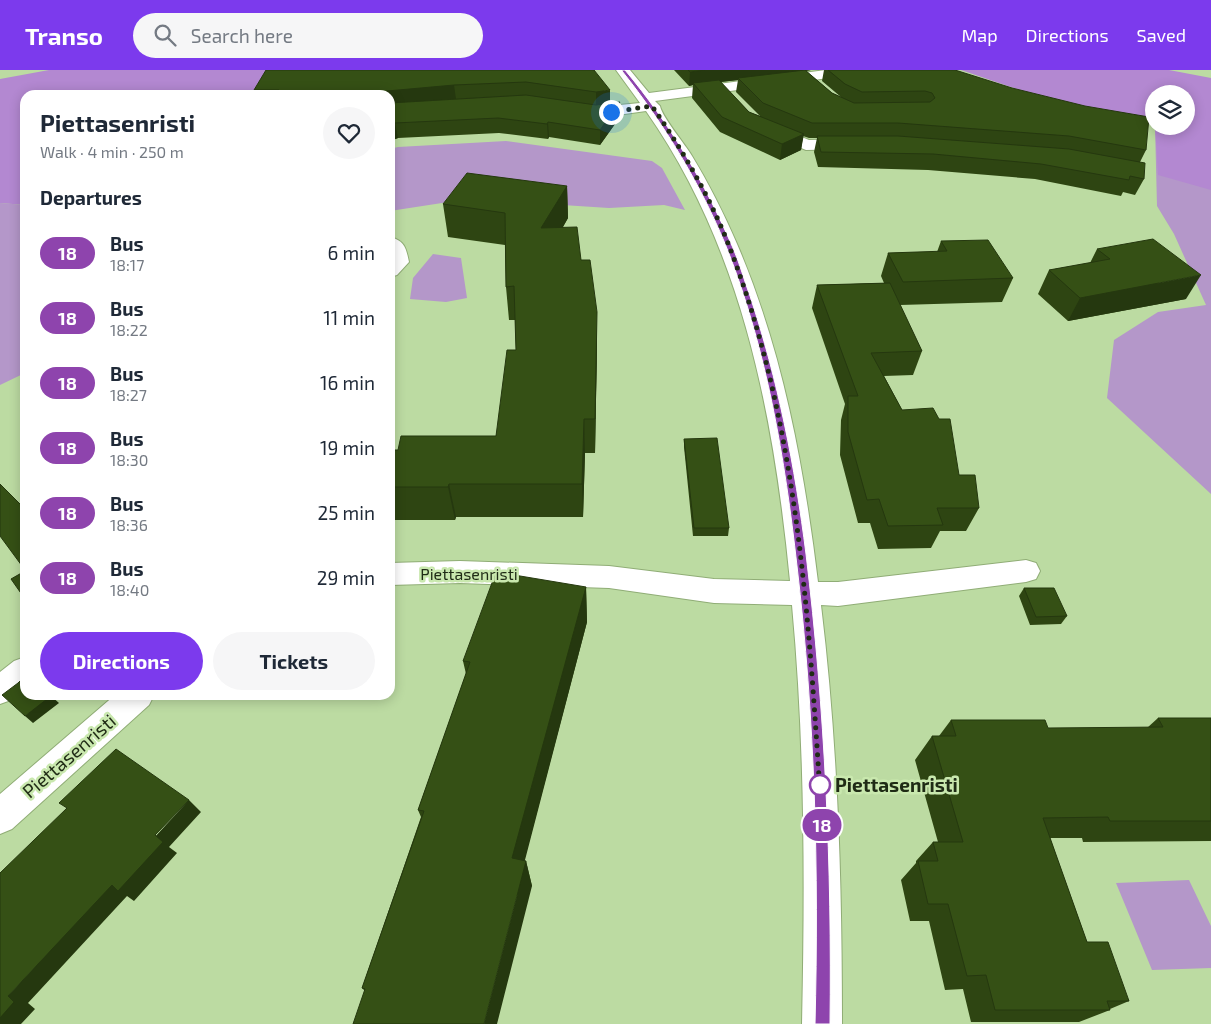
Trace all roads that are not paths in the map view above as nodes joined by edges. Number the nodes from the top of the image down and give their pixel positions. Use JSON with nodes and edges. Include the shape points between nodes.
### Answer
{"nodes":[{"id":1,"x":623,"y":70,"type":"edge"},
{"id":2,"x":859,"y":70,"type":"edge"},
{"id":3,"x":806,"y":77,"type":"junction"},
{"id":4,"x":721,"y":88,"type":"junction"},
{"id":5,"x":820,"y":89,"type":"edge"},
{"id":6,"x":649,"y":102,"type":"junction"},
{"id":7,"x":734,"y":102,"type":"edge"},
{"id":8,"x":568,"y":109,"type":"edge"},
{"id":9,"x":754,"y":122,"type":"edge"},
{"id":10,"x":865,"y":144,"type":"edge"},
{"id":11,"x":395,"y":246,"type":"edge"},
{"id":12,"x":395,"y":266,"type":"edge"},
{"id":13,"x":1026,"y":570,"type":"dead end"},
{"id":14,"x":395,"y":574,"type":"edge"},
{"id":15,"x":806,"y":594,"type":"junction"},
{"id":16,"x":20,"y":675,"type":"edge"},
{"id":17,"x":0,"y":690,"type":"edge"},
{"id":18,"x":132,"y":700,"type":"edge"},
{"id":19,"x":0,"y":817,"type":"edge"},
{"id":20,"x":822,"y":1024,"type":"edge"}],
"edges":[{"from":1,"to":6,"type":"street"},
{"from":2,"to":3,"type":"street"},
{"from":3,"to":4,"type":"street"},
{"from":3,"to":5,"type":"street"},
{"from":4,"to":6,"type":"street"},
{"from":4,"to":7,"type":"street"},
{"from":6,"to":8,"type":"street","via":[[596,113]]},
{"from":6,"to":15,"type":"street","via":[[703,190],[731,250],[755,322],[773,390],[792,486]]},
{"from":9,"to":10,"type":"street","via":[[806,144]]},
{"from":11,"to":12,"type":"street","via":[[399,255]]},
{"from":13,"to":15,"type":"street","name":"Piettasenristi","via":[[838,594]]},
{"from":14,"to":15,"type":"street","name":"Piettasenristi","via":[[460,572],[609,577],[714,591]]},
{"from":15,"to":20,"type":"street","via":[[820,792],[824,917]]},
{"from":16,"to":17,"type":"street"},
{"from":18,"to":19,"type":"street","name":"Piettasenristi"}]}
